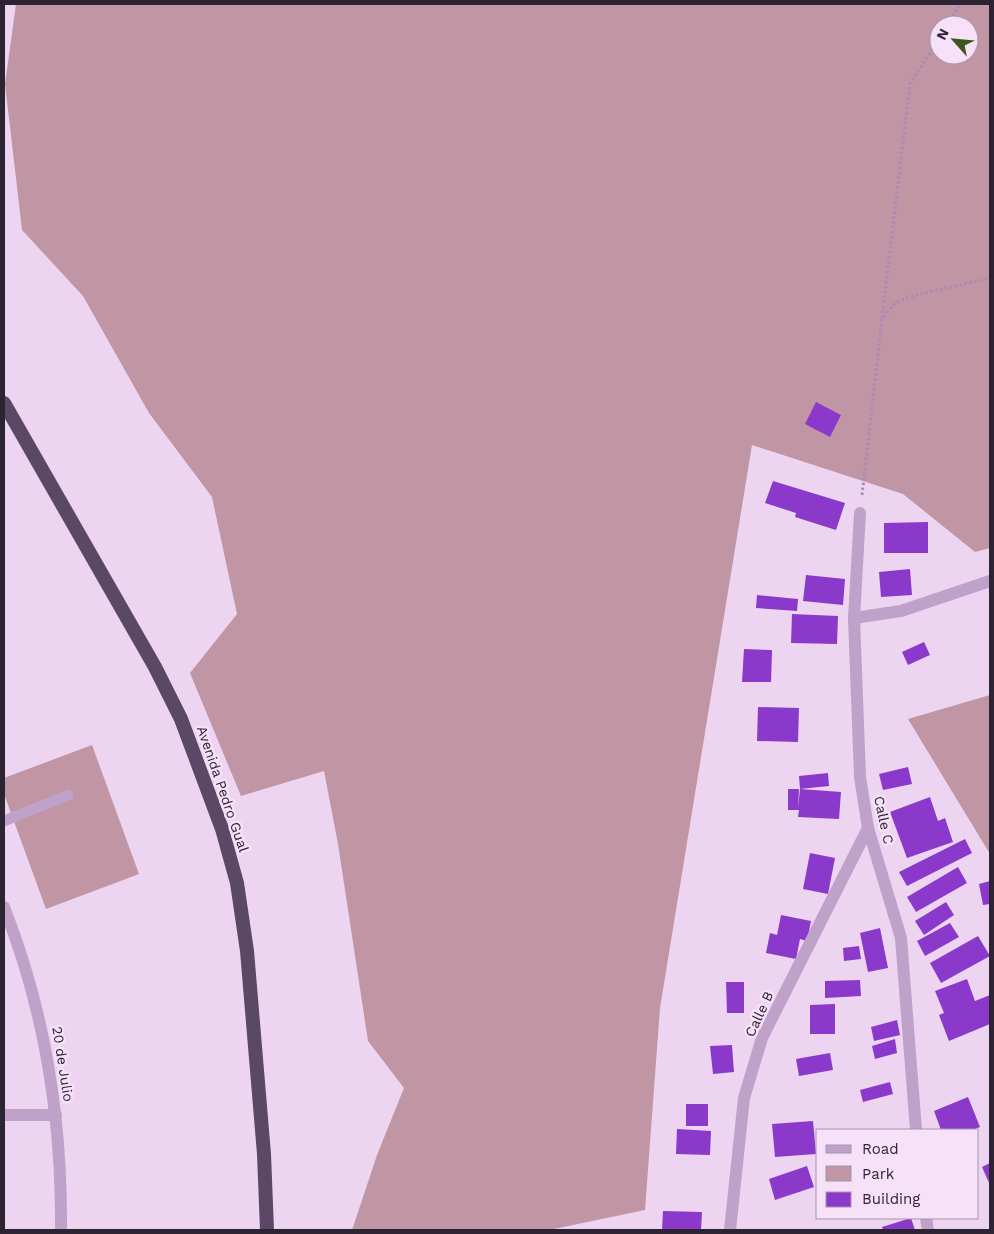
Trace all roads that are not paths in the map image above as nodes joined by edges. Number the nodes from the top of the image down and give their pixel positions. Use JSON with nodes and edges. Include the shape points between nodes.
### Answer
{"nodes":[{"id":1,"x":4,"y":403,"type":"edge"},
{"id":2,"x":860,"y":513,"type":"road end"},
{"id":3,"x":990,"y":581,"type":"edge"},
{"id":4,"x":854,"y":618,"type":"junction"},
{"id":5,"x":68,"y":795,"type":"dead end"},
{"id":6,"x":4,"y":821,"type":"edge"},
{"id":7,"x":868,"y":828,"type":"junction"},
{"id":8,"x":4,"y":907,"type":"edge"},
{"id":9,"x":4,"y":1115,"type":"edge"},
{"id":10,"x":56,"y":1115,"type":"junction"},
{"id":11,"x":916,"y":1129,"type":"edge"},
{"id":12,"x":60,"y":1230,"type":"edge"},
{"id":13,"x":267,"y":1230,"type":"edge"},
{"id":14,"x":730,"y":1230,"type":"edge"}],
"edges":[{"from":1,"to":13,"type":"highway","name":"Avenida Pedro Gual","via":[[155,667],[181,719],[222,829],[237,883],[247,951]]},
{"from":2,"to":4,"type":"street","name":"Calle C"},
{"from":3,"to":4,"type":"street","via":[[901,612]]},
{"from":4,"to":7,"type":"street","name":"Calle C","via":[[860,777]]},
{"from":5,"to":6,"type":"lane"},
{"from":7,"to":11,"type":"street","name":"Calle C","via":[[901,938]]},
{"from":7,"to":14,"type":"street","name":"Calle B","via":[[762,1038],[744,1098]]},
{"from":8,"to":10,"type":"street","name":"20 de Julio","via":[[40,1018]]},
{"from":9,"to":10,"type":"street"},
{"from":10,"to":12,"type":"street","name":"20 de Julio"}]}
